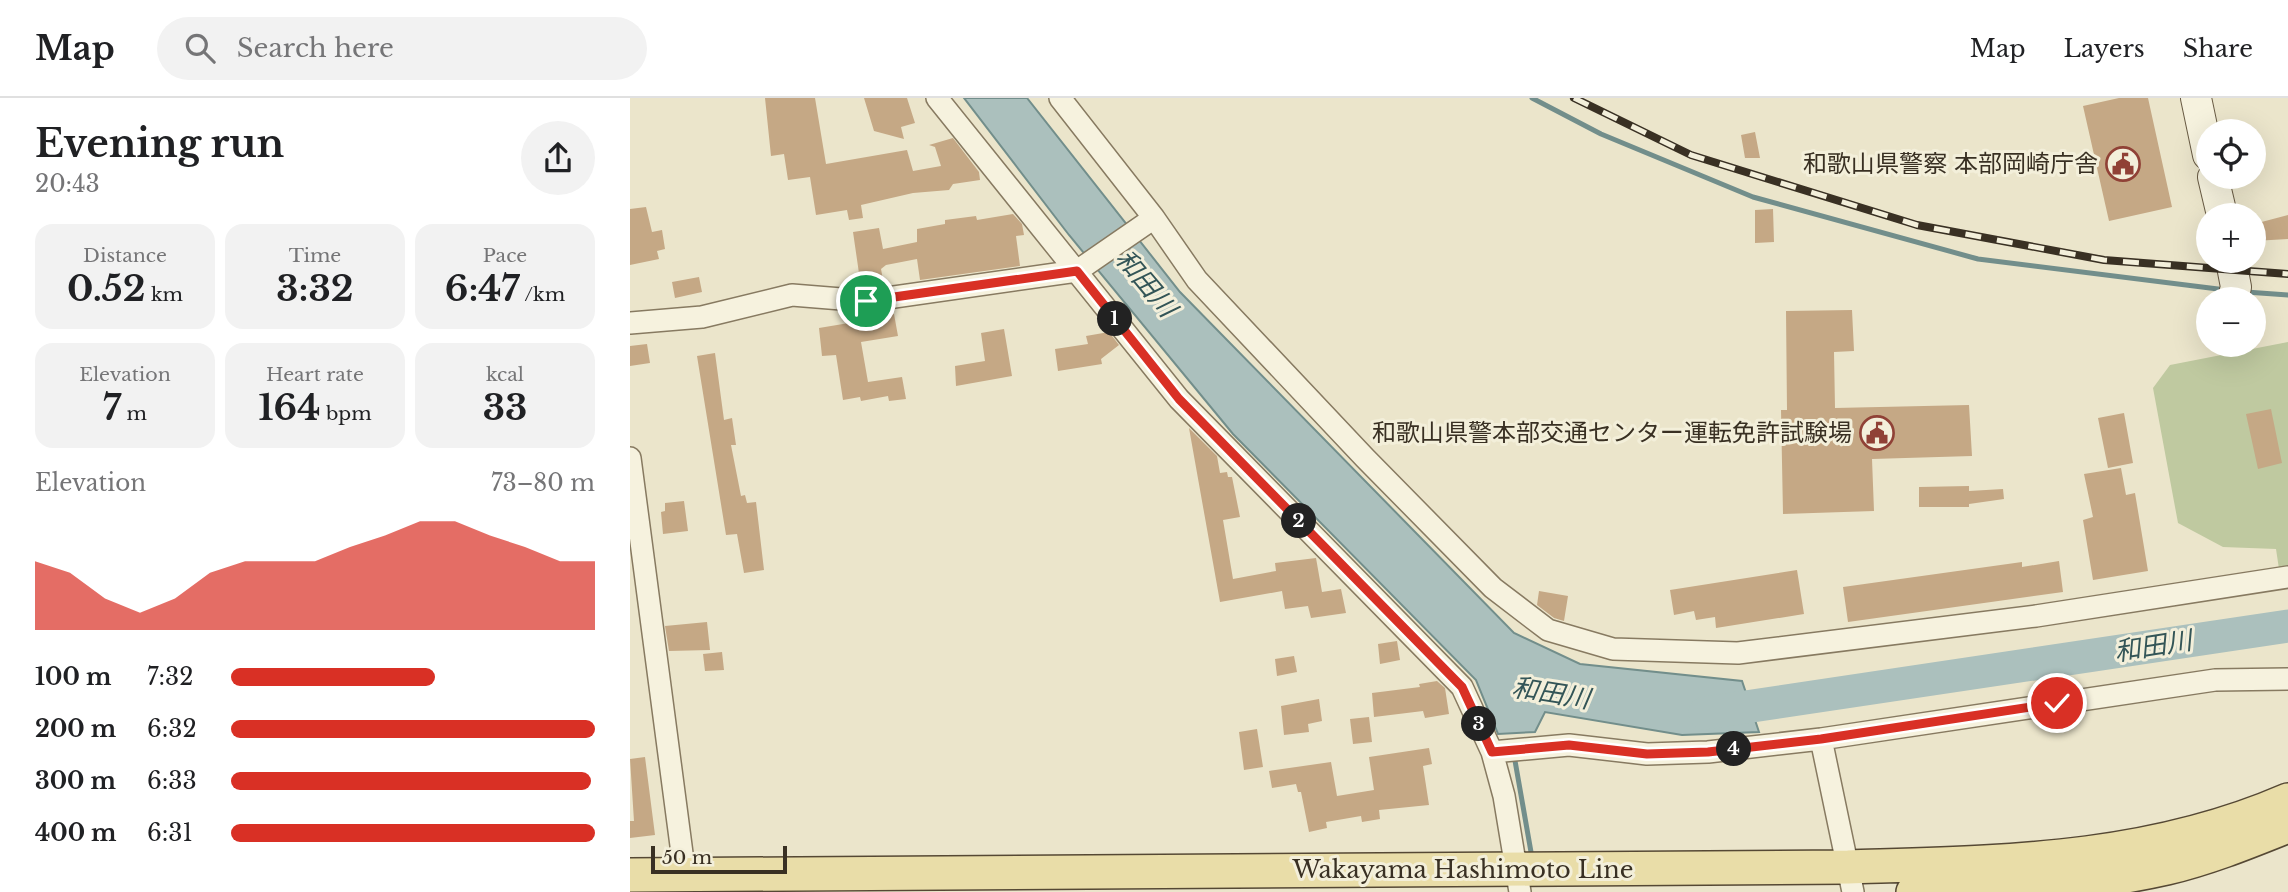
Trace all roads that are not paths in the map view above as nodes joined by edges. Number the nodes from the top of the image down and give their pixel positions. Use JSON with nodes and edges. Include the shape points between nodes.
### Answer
{"nodes":[{"id":1,"x":937,"y":98,"type":"edge"},
{"id":2,"x":1060,"y":98,"type":"edge"},
{"id":3,"x":2196,"y":98,"type":"edge"},
{"id":4,"x":2200,"y":119,"type":"edge"},
{"id":5,"x":1151,"y":220,"type":"junction"},
{"id":6,"x":1077,"y":271,"type":"junction"},
{"id":7,"x":630,"y":323,"type":"edge"},
{"id":8,"x":630,"y":458,"type":"edge"},
{"id":9,"x":2288,"y":577,"type":"edge"},
{"id":10,"x":2288,"y":680,"type":"edge"},
{"id":11,"x":1821,"y":739,"type":"junction"},
{"id":12,"x":1492,"y":752,"type":"junction"},
{"id":13,"x":2288,"y":800,"type":"edge"},
{"id":14,"x":2288,"y":826,"type":"edge"},
{"id":15,"x":630,"y":875,"type":"edge"},
{"id":16,"x":685,"y":876,"type":"junction"},
{"id":17,"x":1850,"y":880,"type":"edge"},
{"id":18,"x":1518,"y":881,"type":"edge"},
{"id":19,"x":1913,"y":892,"type":"edge"}],
"edges":[{"from":1,"to":6,"type":"street"},
{"from":2,"to":5,"type":"street"},
{"from":3,"to":4,"type":"street"},
{"from":5,"to":6,"type":"street"},
{"from":5,"to":9,"type":"street","via":[[1197,280],[1356,448],[1493,588],[1548,630],[1613,649],[1738,653],[2036,616]]},
{"from":6,"to":7,"type":"street","via":[[866,301],[792,295],[702,317]]},
{"from":6,"to":12,"type":"street","via":[[1179,399],[1462,687]]},
{"from":8,"to":16,"type":"street"},
{"from":10,"to":11,"type":"street","via":[[2216,680]]},
{"from":11,"to":12,"type":"street","via":[[1647,754],[1569,745]]},
{"from":11,"to":17,"type":"street"},
{"from":12,"to":18,"type":"street"},
{"from":13,"to":17,"type":"main road","name":"Wakayama Hashimoto Line","via":[[2209,831],[2110,851]]},
{"from":14,"to":19,"type":"main road","via":[[2203,858],[2115,877]]},
{"from":15,"to":16,"type":"main road","name":"Wakayama Hashimoto Line"},
{"from":16,"to":18,"type":"main road","name":"Wakayama Hashimoto Line"},
{"from":17,"to":18,"type":"main road","name":"Wakayama Hashimoto Line"}]}
